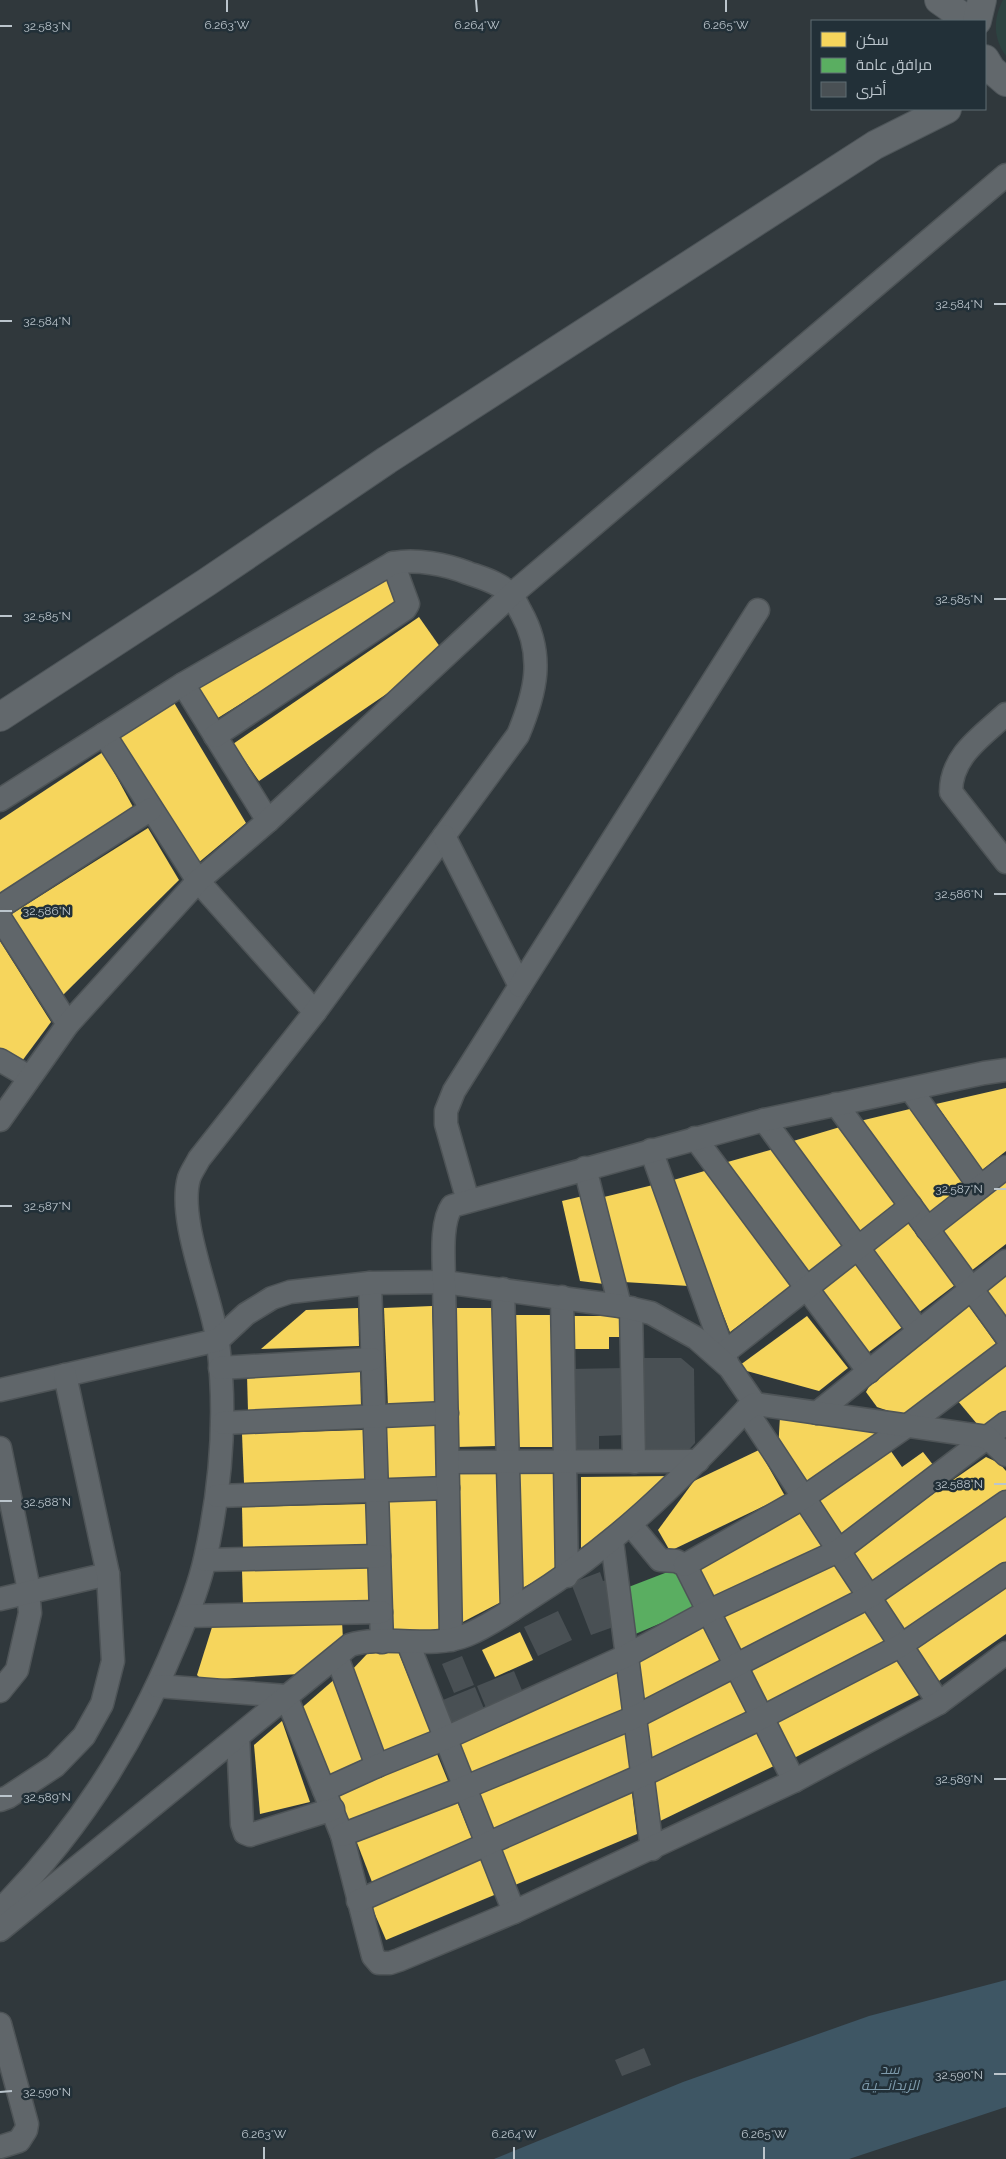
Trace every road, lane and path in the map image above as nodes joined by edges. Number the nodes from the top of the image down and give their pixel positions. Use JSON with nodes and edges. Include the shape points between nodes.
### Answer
{"nodes":[{"id":1,"x":939,"y":0,"type":"edge"},
{"id":2,"x":982,"y":0,"type":"edge"},
{"id":3,"x":968,"y":20,"type":"edge"},
{"id":4,"x":976,"y":20,"type":"edge"},
{"id":5,"x":986,"y":61,"type":"edge"},
{"id":6,"x":998,"y":84,"type":"edge"},
{"id":7,"x":908,"y":110,"type":"edge"},
{"id":8,"x":945,"y":110,"type":"edge"},
{"id":9,"x":874,"y":145,"type":"junction"},
{"id":10,"x":1006,"y":175,"type":"edge"},
{"id":11,"x":393,"y":563,"type":"junction"},
{"id":12,"x":511,"y":595,"type":"junction"},
{"id":13,"x":758,"y":610,"type":"dead end"},
{"id":14,"x":183,"y":684,"type":"junction"},
{"id":15,"x":1006,"y":714,"type":"edge"},
{"id":16,"x":0,"y":717,"type":"edge"},
{"id":17,"x":104,"y":734,"type":"junction"},
{"id":18,"x":215,"y":736,"type":"junction"},
{"id":19,"x":0,"y":800,"type":"edge"},
{"id":20,"x":152,"y":809,"type":"junction"},
{"id":21,"x":268,"y":821,"type":"junction"},
{"id":22,"x":444,"y":836,"type":"junction"},
{"id":23,"x":1006,"y":862,"type":"edge"},
{"id":24,"x":198,"y":881,"type":"junction"},
{"id":25,"x":0,"y":907,"type":"edge"},
{"id":26,"x":0,"y":918,"type":"edge"},
{"id":27,"x":520,"y":986,"type":"junction"},
{"id":28,"x":315,"y":1012,"type":"junction"},
{"id":29,"x":68,"y":1024,"type":"junction"},
{"id":30,"x":0,"y":1060,"type":"edge"},
{"id":31,"x":1006,"y":1070,"type":"edge"},
{"id":32,"x":30,"y":1077,"type":"junction"},
{"id":33,"x":911,"y":1090,"type":"junction"},
{"id":34,"x":836,"y":1104,"type":"junction"},
{"id":35,"x":0,"y":1120,"type":"edge"},
{"id":36,"x":764,"y":1120,"type":"junction"},
{"id":37,"x":695,"y":1138,"type":"junction"},
{"id":38,"x":650,"y":1150,"type":"junction"},
{"id":39,"x":1006,"y":1167,"type":"edge"},
{"id":40,"x":585,"y":1168,"type":"junction"},
{"id":41,"x":980,"y":1187,"type":"junction"},
{"id":42,"x":468,"y":1200,"type":"junction"},
{"id":43,"x":910,"y":1206,"type":"junction"},
{"id":44,"x":927,"y":1229,"type":"junction"},
{"id":45,"x":858,"y":1248,"type":"junction"},
{"id":46,"x":1006,"y":1261,"type":"edge"},
{"id":47,"x":370,"y":1282,"type":"junction"},
{"id":48,"x":444,"y":1282,"type":"junction"},
{"id":49,"x":806,"y":1288,"type":"junction"},
{"id":50,"x":503,"y":1289,"type":"junction"},
{"id":51,"x":971,"y":1289,"type":"junction"},
{"id":52,"x":562,"y":1297,"type":"junction"},
{"id":53,"x":625,"y":1307,"type":"junction"},
{"id":54,"x":920,"y":1331,"type":"junction"},
{"id":55,"x":1006,"y":1336,"type":"edge"},
{"id":56,"x":218,"y":1340,"type":"junction"},
{"id":57,"x":1006,"y":1351,"type":"edge"},
{"id":58,"x":372,"y":1359,"type":"junction"},
{"id":59,"x":727,"y":1360,"type":"junction"},
{"id":60,"x":220,"y":1368,"type":"junction"},
{"id":61,"x":869,"y":1372,"type":"junction"},
{"id":62,"x":65,"y":1375,"type":"junction"},
{"id":63,"x":0,"y":1390,"type":"edge"},
{"id":64,"x":751,"y":1407,"type":"junction"},
{"id":65,"x":446,"y":1413,"type":"junction"},
{"id":66,"x":818,"y":1413,"type":"junction"},
{"id":67,"x":374,"y":1416,"type":"junction"},
{"id":68,"x":1006,"y":1423,"type":"edge"},
{"id":69,"x":223,"y":1424,"type":"junction"},
{"id":70,"x":907,"y":1426,"type":"junction"},
{"id":71,"x":987,"y":1437,"type":"junction"},
{"id":72,"x":0,"y":1448,"type":"edge"},
{"id":73,"x":1006,"y":1455,"type":"edge"},
{"id":74,"x":448,"y":1462,"type":"junction"},
{"id":75,"x":508,"y":1462,"type":"junction"},
{"id":76,"x":565,"y":1462,"type":"junction"},
{"id":77,"x":634,"y":1462,"type":"junction"},
{"id":78,"x":698,"y":1462,"type":"junction"},
{"id":79,"x":448,"y":1488,"type":"junction"},
{"id":80,"x":4,"y":1489,"type":"edge"},
{"id":81,"x":377,"y":1490,"type":"junction"},
{"id":82,"x":217,"y":1496,"type":"junction"},
{"id":83,"x":803,"y":1498,"type":"junction"},
{"id":84,"x":1006,"y":1502,"type":"edge"},
{"id":85,"x":631,"y":1525,"type":"junction"},
{"id":86,"x":612,"y":1541,"type":"junction"},
{"id":87,"x":838,"y":1550,"type":"junction"},
{"id":88,"x":379,"y":1556,"type":"junction"},
{"id":89,"x":205,"y":1560,"type":"junction"},
{"id":90,"x":685,"y":1565,"type":"junction"},
{"id":91,"x":108,"y":1574,"type":"junction"},
{"id":92,"x":1006,"y":1574,"type":"edge"},
{"id":93,"x":567,"y":1576,"type":"junction"},
{"id":94,"x":28,"y":1592,"type":"junction"},
{"id":95,"x":869,"y":1598,"type":"junction"},
{"id":96,"x":0,"y":1599,"type":"edge"},
{"id":97,"x":512,"y":1610,"type":"junction"},
{"id":98,"x":709,"y":1611,"type":"junction"},
{"id":99,"x":381,"y":1612,"type":"junction"},
{"id":100,"x":187,"y":1616,"type":"junction"},
{"id":101,"x":452,"y":1640,"type":"junction"},
{"id":102,"x":382,"y":1642,"type":"junction"},
{"id":103,"x":408,"y":1643,"type":"junction"},
{"id":104,"x":900,"y":1646,"type":"junction"},
{"id":105,"x":1006,"y":1654,"type":"edge"},
{"id":106,"x":628,"y":1655,"type":"junction"},
{"id":107,"x":337,"y":1657,"type":"junction"},
{"id":108,"x":737,"y":1665,"type":"junction"},
{"id":109,"x":158,"y":1686,"type":"junction"},
{"id":110,"x":0,"y":1691,"type":"edge"},
{"id":111,"x":286,"y":1696,"type":"junction"},
{"id":112,"x":939,"y":1703,"type":"junction"},
{"id":113,"x":635,"y":1717,"type":"junction"},
{"id":114,"x":763,"y":1717,"type":"junction"},
{"id":115,"x":238,"y":1736,"type":"junction"},
{"id":116,"x":446,"y":1738,"type":"junction"},
{"id":117,"x":377,"y":1766,"type":"junction"},
{"id":118,"x":643,"y":1776,"type":"junction"},
{"id":119,"x":794,"y":1780,"type":"junction"},
{"id":120,"x":466,"y":1787,"type":"junction"},
{"id":121,"x":328,"y":1799,"type":"junction"},
{"id":122,"x":0,"y":1800,"type":"edge"},
{"id":123,"x":342,"y":1835,"type":"junction"},
{"id":124,"x":489,"y":1844,"type":"junction"},
{"id":125,"x":652,"y":1849,"type":"junction"},
{"id":126,"x":358,"y":1902,"type":"junction"},
{"id":127,"x":0,"y":1910,"type":"edge"},
{"id":128,"x":514,"y":1912,"type":"junction"},
{"id":129,"x":0,"y":1930,"type":"edge"},
{"id":130,"x":0,"y":2024,"type":"edge"},
{"id":131,"x":0,"y":2147,"type":"edge"}],
"edges":[{"from":1,"to":3,"type":"main road"},
{"from":2,"to":4,"type":"main road"},
{"from":5,"to":6,"type":"main road"},
{"from":7,"to":9,"type":"main road"},
{"from":8,"to":9,"type":"main road"},
{"from":9,"to":16,"type":"main road","via":[[387,460],[208,582]]},
{"from":10,"to":12,"type":"street"},
{"from":11,"to":12,"type":"street","via":[[419,562],[456,568],[489,580]]},
{"from":11,"to":14,"type":"street"},
{"from":11,"to":18,"type":"street","via":[[406,595],[408,604],[405,609]]},
{"from":12,"to":21,"type":"street"},
{"from":12,"to":22,"type":"street","via":[[529,626],[533,640],[536,672],[530,706],[518,735]]},
{"from":13,"to":27,"type":"street"},
{"from":14,"to":17,"type":"street"},
{"from":14,"to":18,"type":"street"},
{"from":15,"to":23,"type":"street","via":[[960,758],[951,779],[951,792]]},
{"from":17,"to":19,"type":"street"},
{"from":17,"to":20,"type":"street"},
{"from":18,"to":21,"type":"street"},
{"from":20,"to":24,"type":"street"},
{"from":20,"to":25,"type":"street"},
{"from":21,"to":24,"type":"street"},
{"from":22,"to":27,"type":"street"},
{"from":22,"to":28,"type":"street"},
{"from":24,"to":28,"type":"street"},
{"from":24,"to":29,"type":"street"},
{"from":26,"to":29,"type":"street"},
{"from":27,"to":42,"type":"street","via":[[454,1091],[446,1111],[446,1124]]},
{"from":28,"to":56,"type":"street","via":[[199,1160],[189,1178],[189,1225]]},
{"from":29,"to":32,"type":"street"},
{"from":30,"to":32,"type":"street"},
{"from":31,"to":33,"type":"street"},
{"from":32,"to":35,"type":"street"},
{"from":33,"to":34,"type":"street"},
{"from":33,"to":41,"type":"street"},
{"from":34,"to":36,"type":"street"},
{"from":34,"to":43,"type":"street"},
{"from":36,"to":37,"type":"street"},
{"from":36,"to":45,"type":"street"},
{"from":37,"to":38,"type":"street"},
{"from":37,"to":49,"type":"street"},
{"from":38,"to":40,"type":"street"},
{"from":38,"to":59,"type":"street"},
{"from":39,"to":41,"type":"street"},
{"from":40,"to":42,"type":"street"},
{"from":40,"to":53,"type":"street"},
{"from":41,"to":44,"type":"street"},
{"from":42,"to":48,"type":"street","via":[[452,1206],[447,1212]]},
{"from":43,"to":44,"type":"street"},
{"from":43,"to":45,"type":"street"},
{"from":44,"to":51,"type":"street"},
{"from":45,"to":49,"type":"street"},
{"from":45,"to":54,"type":"street"},
{"from":46,"to":51,"type":"street"},
{"from":47,"to":48,"type":"street"},
{"from":47,"to":56,"type":"street","via":[[290,1292],[272,1298],[246,1314]]},
{"from":47,"to":58,"type":"street"},
{"from":48,"to":50,"type":"street"},
{"from":48,"to":65,"type":"street"},
{"from":49,"to":59,"type":"street"},
{"from":49,"to":61,"type":"street"},
{"from":50,"to":52,"type":"street"},
{"from":50,"to":75,"type":"street"},
{"from":51,"to":54,"type":"street"},
{"from":51,"to":55,"type":"street"},
{"from":52,"to":53,"type":"street"},
{"from":52,"to":76,"type":"street"},
{"from":53,"to":59,"type":"street","via":[[651,1313]]},
{"from":53,"to":77,"type":"street"},
{"from":54,"to":61,"type":"street"},
{"from":56,"to":60,"type":"street"},
{"from":56,"to":62,"type":"street"},
{"from":57,"to":70,"type":"street"},
{"from":58,"to":60,"type":"street"},
{"from":58,"to":67,"type":"street"},
{"from":59,"to":64,"type":"street"},
{"from":60,"to":69,"type":"street"},
{"from":61,"to":66,"type":"street"},
{"from":62,"to":63,"type":"street"},
{"from":62,"to":91,"type":"street"},
{"from":64,"to":66,"type":"street"},
{"from":64,"to":78,"type":"street"},
{"from":64,"to":83,"type":"street"},
{"from":65,"to":67,"type":"street"},
{"from":65,"to":74,"type":"street"},
{"from":66,"to":70,"type":"street"},
{"from":67,"to":69,"type":"street"},
{"from":67,"to":81,"type":"street"},
{"from":68,"to":71,"type":"street"},
{"from":69,"to":82,"type":"street"},
{"from":70,"to":71,"type":"street"},
{"from":70,"to":83,"type":"street"},
{"from":71,"to":73,"type":"street"},
{"from":71,"to":87,"type":"street"},
{"from":72,"to":80,"type":"street"},
{"from":74,"to":75,"type":"street"},
{"from":74,"to":79,"type":"street"},
{"from":75,"to":76,"type":"street"},
{"from":75,"to":97,"type":"street"},
{"from":76,"to":77,"type":"street"},
{"from":76,"to":93,"type":"street"},
{"from":77,"to":78,"type":"street"},
{"from":78,"to":85,"type":"street"},
{"from":79,"to":81,"type":"street"},
{"from":79,"to":101,"type":"street"},
{"from":80,"to":94,"type":"street"},
{"from":81,"to":82,"type":"street"},
{"from":81,"to":88,"type":"street"},
{"from":82,"to":89,"type":"street"},
{"from":83,"to":87,"type":"street"},
{"from":83,"to":90,"type":"street"},
{"from":84,"to":95,"type":"street"},
{"from":85,"to":86,"type":"street"},
{"from":85,"to":90,"type":"street","via":[[660,1560]]},
{"from":86,"to":93,"type":"street"},
{"from":86,"to":106,"type":"street"},
{"from":87,"to":95,"type":"street"},
{"from":87,"to":98,"type":"street"},
{"from":88,"to":89,"type":"street"},
{"from":88,"to":99,"type":"street"},
{"from":89,"to":100,"type":"street"},
{"from":90,"to":98,"type":"street"},
{"from":91,"to":94,"type":"street"},
{"from":91,"to":122,"type":"street","via":[[113,1661],[102,1704],[84,1736],[54,1766]]},
{"from":92,"to":104,"type":"street"},
{"from":93,"to":97,"type":"street"},
{"from":94,"to":96,"type":"street"},
{"from":94,"to":110,"type":"street","via":[[30,1613],[17,1670]]},
{"from":95,"to":104,"type":"street"},
{"from":95,"to":108,"type":"street"},
{"from":97,"to":101,"type":"street"},
{"from":98,"to":106,"type":"street"},
{"from":98,"to":108,"type":"street"},
{"from":99,"to":100,"type":"street"},
{"from":99,"to":102,"type":"street"},
{"from":100,"to":109,"type":"street"},
{"from":101,"to":103,"type":"street"},
{"from":102,"to":103,"type":"street"},
{"from":102,"to":107,"type":"street","via":[[358,1642]]},
{"from":103,"to":116,"type":"street"},
{"from":104,"to":112,"type":"street"},
{"from":104,"to":114,"type":"street"},
{"from":105,"to":112,"type":"street"},
{"from":106,"to":113,"type":"street"},
{"from":106,"to":116,"type":"street"},
{"from":107,"to":111,"type":"street"},
{"from":107,"to":117,"type":"street"},
{"from":108,"to":113,"type":"street"},
{"from":108,"to":114,"type":"street"},
{"from":109,"to":111,"type":"street"},
{"from":109,"to":127,"type":"street","via":[[110,1774],[81,1815]]},
{"from":111,"to":115,"type":"street"},
{"from":111,"to":121,"type":"street"},
{"from":112,"to":119,"type":"street"},
{"from":113,"to":118,"type":"street"},
{"from":113,"to":120,"type":"street"},
{"from":114,"to":118,"type":"street"},
{"from":114,"to":119,"type":"street"},
{"from":115,"to":121,"type":"street","via":[[245,1833],[250,1835]]},
{"from":115,"to":129,"type":"street"},
{"from":116,"to":117,"type":"street"},
{"from":116,"to":120,"type":"street"},
{"from":117,"to":121,"type":"street"},
{"from":118,"to":124,"type":"street"},
{"from":118,"to":125,"type":"street"},
{"from":119,"to":125,"type":"street"},
{"from":120,"to":123,"type":"street"},
{"from":120,"to":124,"type":"street"},
{"from":121,"to":123,"type":"street"},
{"from":123,"to":126,"type":"street"},
{"from":124,"to":126,"type":"street"},
{"from":124,"to":128,"type":"street"},
{"from":125,"to":128,"type":"street"},
{"from":126,"to":128,"type":"street","via":[[373,1956],[382,1964],[399,1960]]},
{"from":130,"to":131,"type":"street","via":[[26,2124],[19,2141]]}]}
